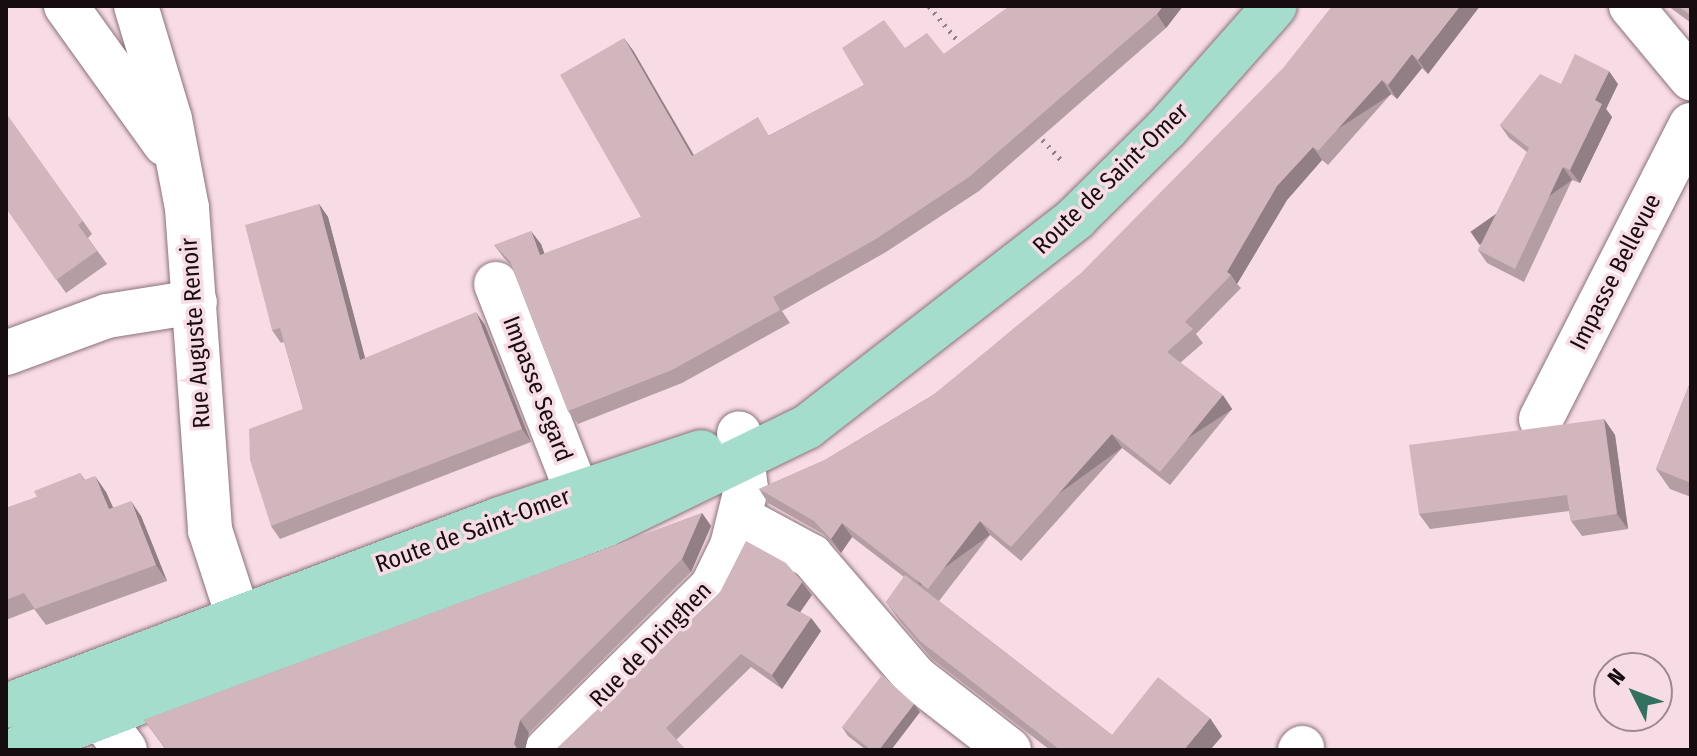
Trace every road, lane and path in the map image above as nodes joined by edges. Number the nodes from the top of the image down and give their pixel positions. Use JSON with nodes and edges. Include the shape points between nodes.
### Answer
{"nodes":[{"id":1,"x":66,"y":6,"type":"edge"},
{"id":2,"x":136,"y":6,"type":"edge"},
{"id":3,"x":929,"y":6,"type":"edge"},
{"id":4,"x":1275,"y":6,"type":"edge"},
{"id":5,"x":1631,"y":6,"type":"edge"},
{"id":6,"x":968,"y":53,"type":"edge"},
{"id":7,"x":1691,"y":78,"type":"edge"},
{"id":8,"x":1027,"y":123,"type":"edge"},
{"id":9,"x":1691,"y":125,"type":"edge"},
{"id":10,"x":180,"y":166,"type":"junction"},
{"id":11,"x":1097,"y":197,"type":"junction"},
{"id":12,"x":496,"y":284,"type":"dead end"},
{"id":13,"x":195,"y":302,"type":"junction"},
{"id":14,"x":6,"y":353,"type":"edge"},
{"id":15,"x":1541,"y":419,"type":"dead end"},
{"id":16,"x":741,"y":447,"type":"junction"},
{"id":17,"x":578,"y":494,"type":"junction"},
{"id":18,"x":740,"y":518,"type":"junction"},
{"id":19,"x":235,"y":619,"type":"junction"},
{"id":20,"x":253,"y":658,"type":"junction"},
{"id":21,"x":75,"y":681,"type":"junction"},
{"id":22,"x":6,"y":706,"type":"edge"},
{"id":23,"x":113,"y":734,"type":"edge"},
{"id":24,"x":14,"y":750,"type":"edge"},
{"id":25,"x":547,"y":750,"type":"edge"},
{"id":26,"x":1009,"y":750,"type":"edge"}],
"edges":[{"from":1,"to":10,"type":"street"},
{"from":2,"to":10,"type":"street","name":"Rue Auguste Renoir"},
{"from":3,"to":6,"type":"path"},
{"from":4,"to":11,"type":"main road","name":"Route de Saint-Omer","via":[[1195,99]]},
{"from":5,"to":7,"type":"street"},
{"from":8,"to":11,"type":"path"},
{"from":9,"to":15,"type":"street","name":"Impasse Bellevue"},
{"from":10,"to":13,"type":"street","name":"Rue Auguste Renoir"},
{"from":11,"to":16,"type":"main road","name":"Route de Saint-Omer","via":[[930,334]]},
{"from":12,"to":17,"type":"street","name":"Impasse Segard"},
{"from":13,"to":14,"type":"street","via":[[107,316]]},
{"from":13,"to":19,"type":"street","name":"Rue Auguste Renoir","via":[[206,503]]},
{"from":16,"to":17,"type":"main road","name":"Route de Saint-Omer"},
{"from":16,"to":18,"type":"street","name":"Rue de Dringhen","via":[[746,489]]},
{"from":16,"to":20,"type":"main road","name":"Route de Saint-Omer","via":[[605,525]]},
{"from":17,"to":19,"type":"main road","name":"Route de Saint-Omer"},
{"from":18,"to":25,"type":"street","name":"Rue de Dringhen","via":[[712,587]]},
{"from":18,"to":26,"type":"street","via":[[811,556],[915,677]]},
{"from":19,"to":20,"type":"street","name":"Rue Auguste Renoir"},
{"from":19,"to":21,"type":"main road","name":"Route de Saint-Omer"},
{"from":20,"to":23,"type":"main road","name":"Route de Saint-Omer"},
{"from":21,"to":22,"type":"main road","name":"Route de Saint-Omer"},
{"from":21,"to":23,"type":"street"},
{"from":23,"to":24,"type":"main road","name":"Route de Saint-Omer"}]}
